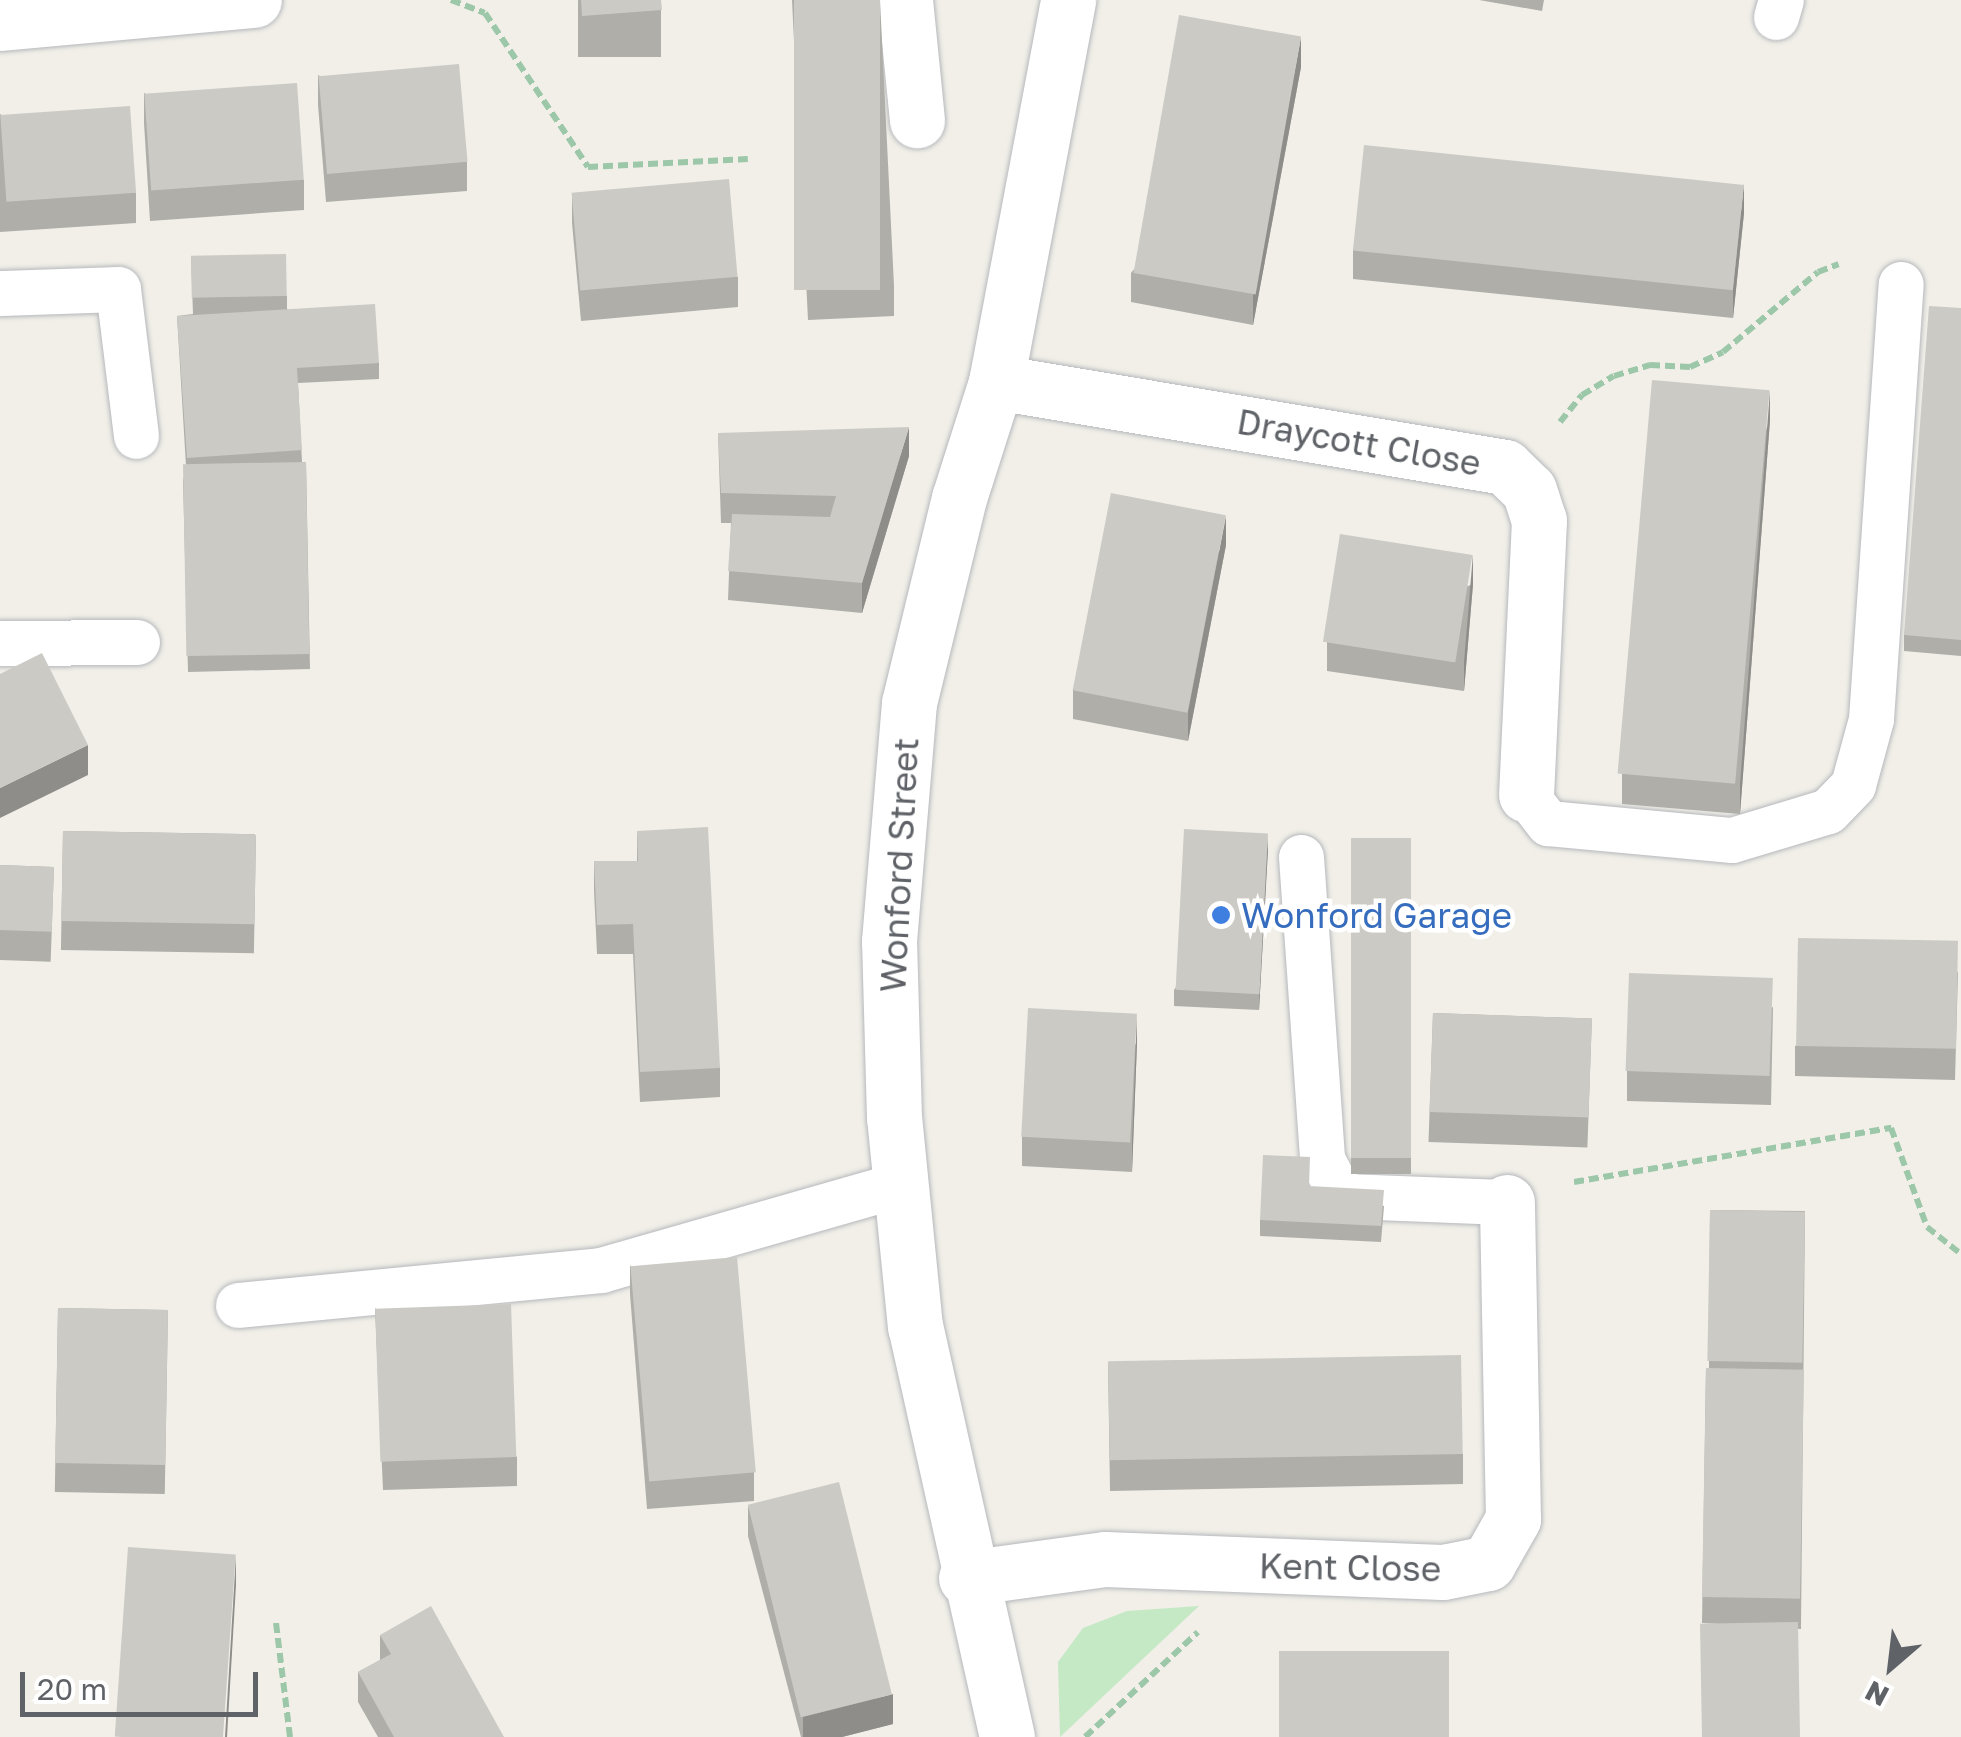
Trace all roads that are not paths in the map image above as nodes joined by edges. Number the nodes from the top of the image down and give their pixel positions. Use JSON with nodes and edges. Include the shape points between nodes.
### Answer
{"nodes":[{"id":1,"x":254,"y":0,"type":"edge"},
{"id":2,"x":905,"y":0,"type":"edge"},
{"id":3,"x":1068,"y":0,"type":"edge"},
{"id":4,"x":0,"y":24,"type":"edge"},
{"id":5,"x":917,"y":120,"type":"dead end"},
{"id":6,"x":1901,"y":284,"type":"road end"},
{"id":7,"x":0,"y":293,"type":"edge"},
{"id":8,"x":996,"y":382,"type":"junction"},
{"id":9,"x":136,"y":436,"type":"dead end"},
{"id":10,"x":136,"y":642,"type":"dead end"},
{"id":11,"x":0,"y":643,"type":"edge"},
{"id":12,"x":1526,"y":795,"type":"joint"},
{"id":13,"x":1301,"y":857,"type":"dead end"},
{"id":14,"x":900,"y":1184,"type":"junction"},
{"id":15,"x":1507,"y":1202,"type":"joint"},
{"id":16,"x":238,"y":1305,"type":"dead end"},
{"id":17,"x":966,"y":1578,"type":"junction"},
{"id":18,"x":1007,"y":1737,"type":"edge"}],
"edges":[{"from":1,"to":4,"type":"street"},
{"from":2,"to":5,"type":"street"},
{"from":3,"to":8,"type":"street","name":"Wonford Street"},
{"from":6,"to":12,"type":"lane","via":[[1871,719],[1853,786],[1828,811],[1732,840],[1548,823]]},
{"from":7,"to":9,"type":"lane","via":[[118,289]]},
{"from":8,"to":12,"type":"street","name":"Draycott Close","via":[[1506,467],[1528,490],[1540,520]]},
{"from":8,"to":14,"type":"street","name":"Wonford Street","via":[[959,498],[910,703],[889,941]]},
{"from":10,"to":11,"type":"lane"},
{"from":13,"to":15,"type":"lane","via":[[1322,1160],[1336,1186],[1348,1196]]},
{"from":14,"to":16,"type":"lane","via":[[601,1270]]},
{"from":14,"to":17,"type":"street","name":"Wonford Street","via":[[915,1327]]},
{"from":15,"to":17,"type":"street","name":"Kent Close","via":[[1513,1519],[1488,1563],[1443,1572],[1105,1559]]},
{"from":17,"to":18,"type":"street","name":"Wonford Street"}]}
